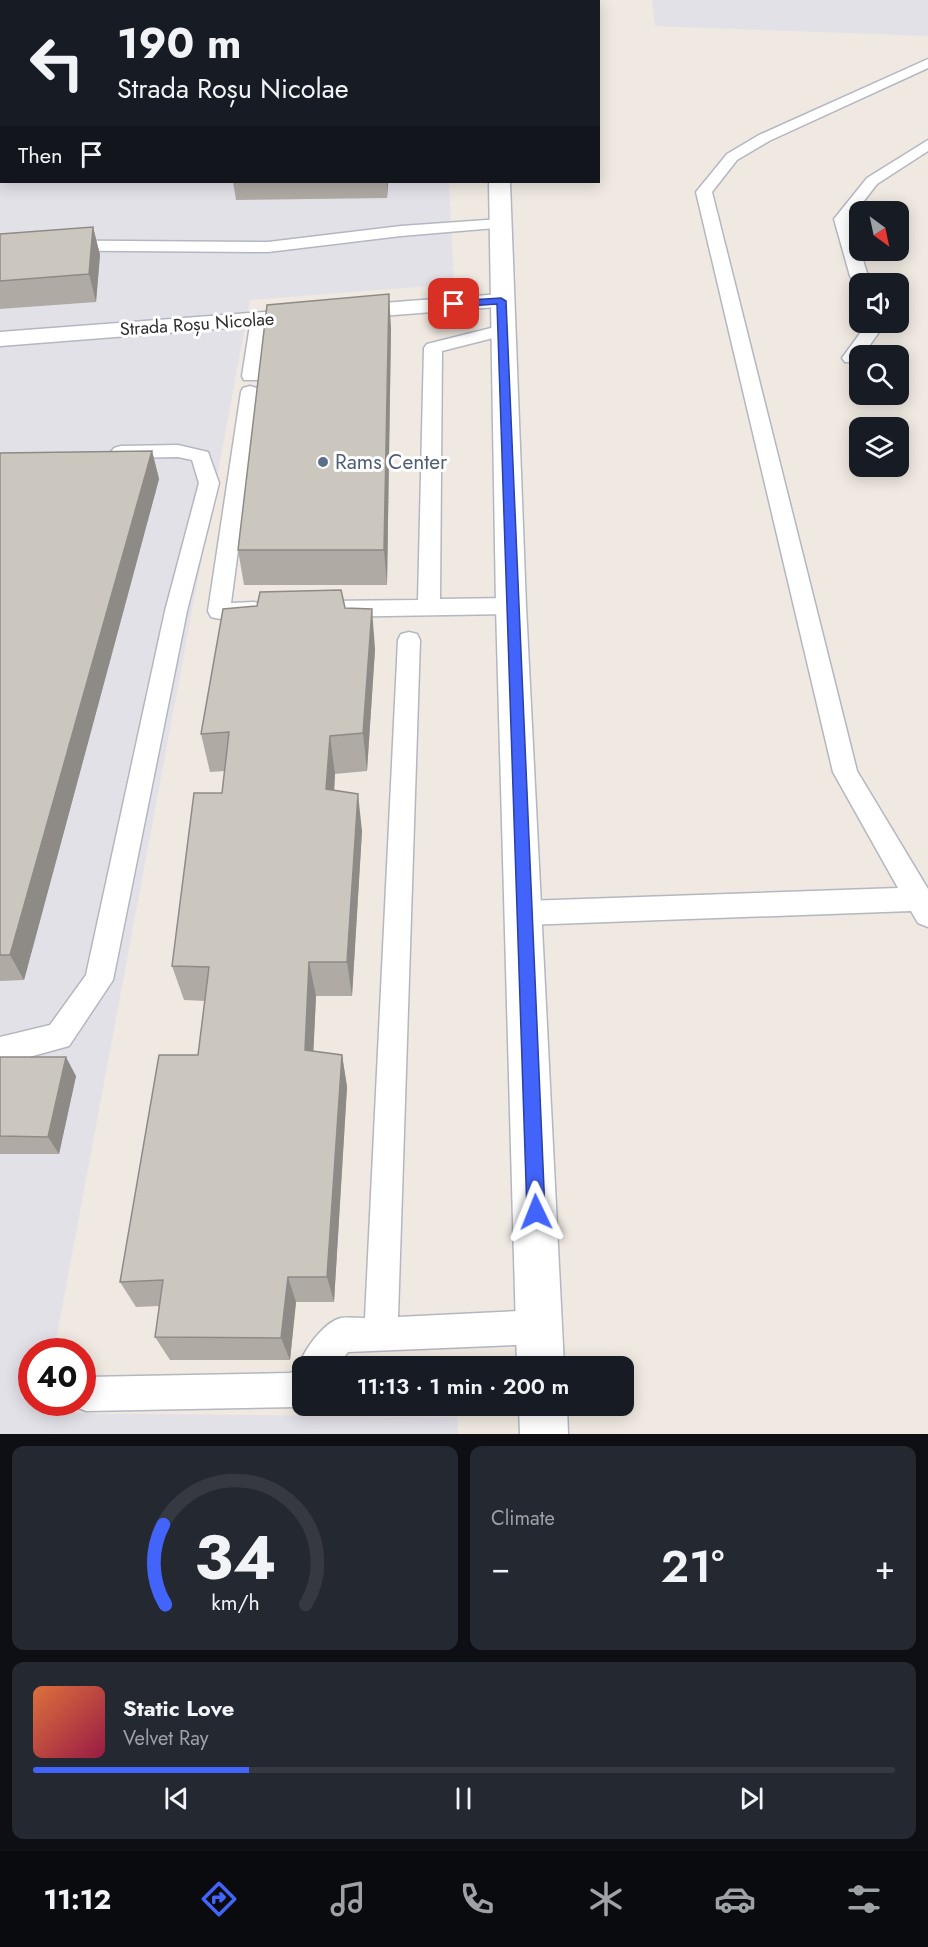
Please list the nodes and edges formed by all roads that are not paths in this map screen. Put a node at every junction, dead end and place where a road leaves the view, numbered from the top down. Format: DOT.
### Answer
graph roads {
  1 [pos="928,63"];
  2 [pos="928,144"];
  3 [pos="499,183"];
  4 [pos="501,224"];
  5 [pos="0,245"];
  6 [pos="858,273"];
  7 [pos="502,315"];
  8 [pos="260,319"];
  9 [pos="0,339"];
  10 [pos="95,452"];
  11 [pos="512,606"];
  12 [pos="429,607"];
  13 [pos="300,609"];
  14 [pos="277,610"];
  15 [pos="409,640"];
  16 [pos="925,905"];
  17 [pos="525,913"];
  18 [pos="0,1051"];
  19 [pos="540,1327"];
  20 [pos="381,1335"];
  21 [pos="324,1356"];
  22 [pos="541,1356"];
  23 [pos="292,1390"];
  24 [pos="96,1394"];
  25 [pos="543,1416"];
  26 [pos="544,1434"];
  1 -- 16 [label="lane"];
  2 -- 6 [label="lane"];
  3 -- 4 [label="street"];
  4 -- 5 [label="lane"];
  4 -- 7 [label="street"];
  7 -- 8 [label="street, Strada Roșu Nicolae"];
  7 -- 11 [label="street"];
  7 -- 12 [label="lane"];
  8 -- 9 [label="street, Strada Roșu Nicolae"];
  8 -- 14 [label="lane"];
  10 -- 18 [label="lane"];
  11 -- 12 [label="lane"];
  11 -- 17 [label="street"];
  12 -- 13 [label="lane"];
  15 -- 20 [label="lane"];
  16 -- 17 [label="lane"];
  17 -- 19 [label="street"];
  19 -- 20 [label="lane"];
  19 -- 22 [label="street"];
  20 -- 21 [label="lane"];
  23 -- 24 [label="lane"];
  25 -- 26 [label="street"];
}
